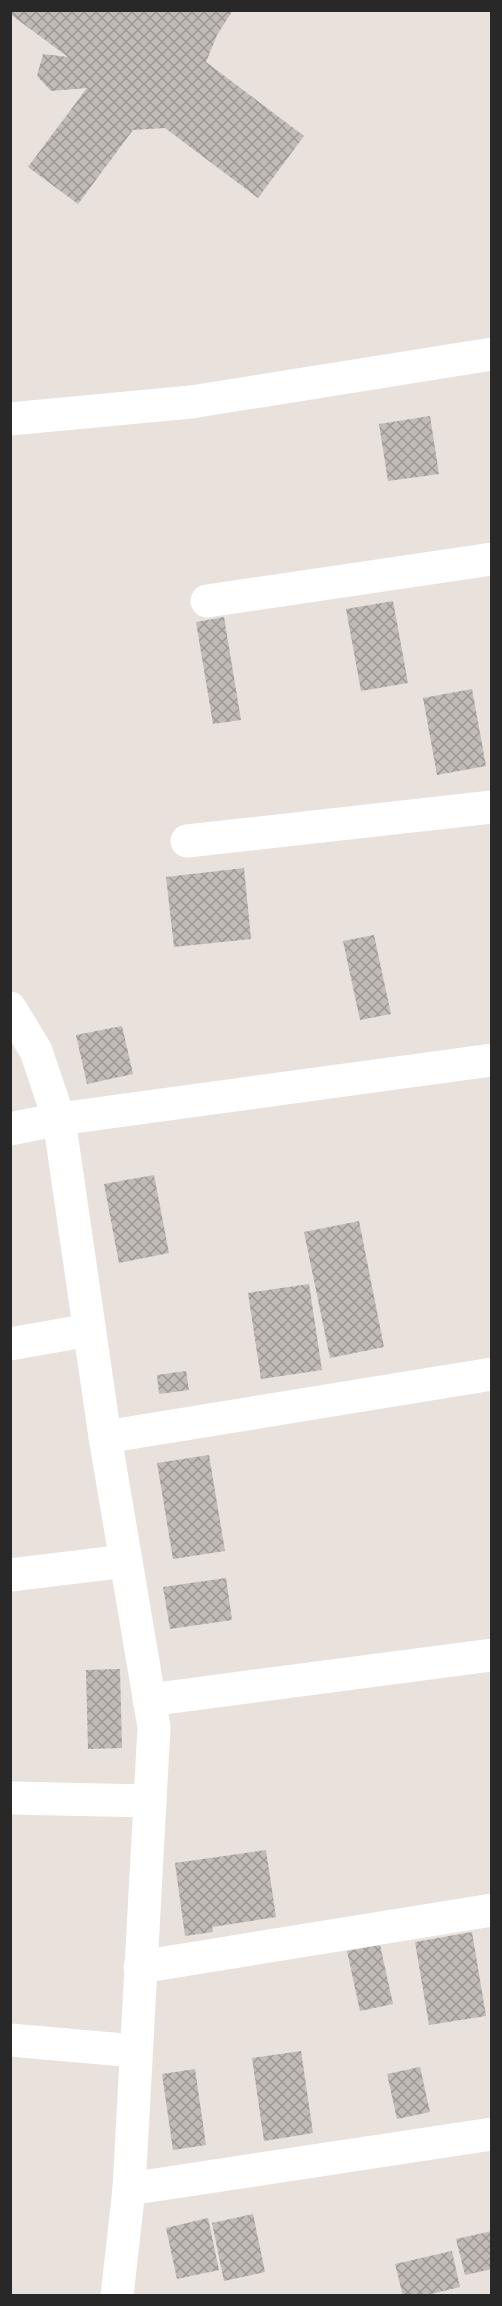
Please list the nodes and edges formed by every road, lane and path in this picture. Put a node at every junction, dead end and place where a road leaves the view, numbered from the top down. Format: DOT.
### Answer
graph roads {
  1 [pos="492,354"];
  2 [pos="10,419"];
  3 [pos="492,559"];
  4 [pos="207,602"];
  5 [pos="492,807"];
  6 [pos="187,841"];
  7 [pos="10,1008"];
  8 [pos="492,1060"];
  9 [pos="59,1119"];
  10 [pos="10,1129"];
  11 [pos="89,1330"];
  12 [pos="10,1344"];
  13 [pos="492,1374"];
  14 [pos="105,1437"];
  15 [pos="126,1561"];
  16 [pos="10,1575"];
  17 [pos="492,1655"];
  18 [pos="149,1700"];
  19 [pos="10,1798"];
  20 [pos="150,1801"];
  21 [pos="492,1910"];
  22 [pos="140,1967"];
  23 [pos="10,2040"];
  24 [pos="136,2051"];
  25 [pos="492,2134"];
  26 [pos="129,2189"];
  27 [pos="117,2295"];
  1 -- 2 [label="street"];
  3 -- 4 [label="street"];
  5 -- 6 [label="street"];
  7 -- 9 [label="street"];
  8 -- 9 [label="street"];
  9 -- 10 [label="street"];
  9 -- 11 [label="street"];
  11 -- 12 [label="street"];
  11 -- 14 [label="street"];
  13 -- 14 [label="street"];
  14 -- 15 [label="street"];
  15 -- 16 [label="street"];
  15 -- 18 [label="street"];
  17 -- 18 [label="street"];
  18 -- 20 [label="street"];
  19 -- 20 [label="street"];
  20 -- 22 [label="street"];
  21 -- 22 [label="street"];
  22 -- 24 [label="street"];
  23 -- 24 [label="street"];
  24 -- 26 [label="street"];
  25 -- 26 [label="street"];
  26 -- 27 [label="street"];
}
